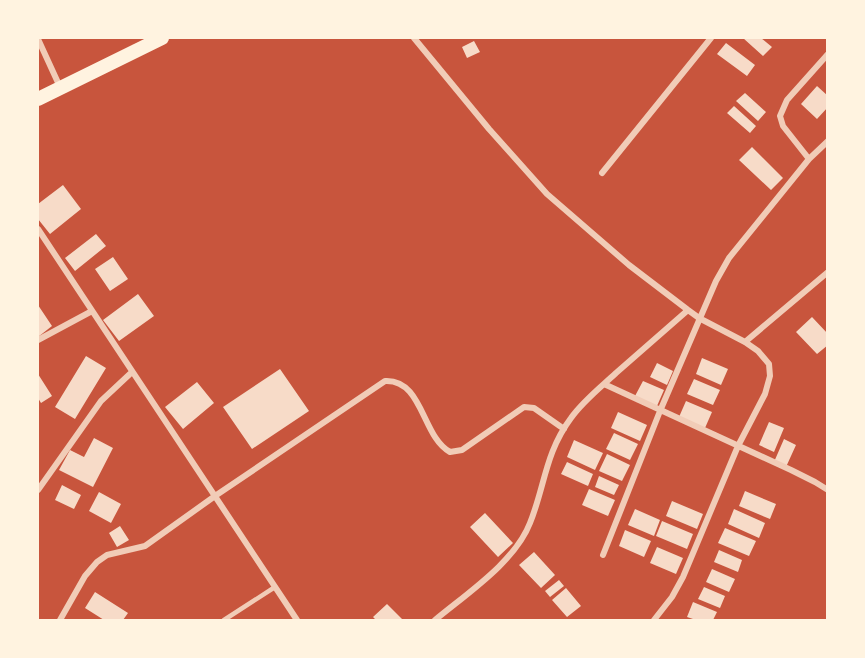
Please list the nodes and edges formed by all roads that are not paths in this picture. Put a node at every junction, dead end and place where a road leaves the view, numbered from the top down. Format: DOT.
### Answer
graph roads {
  1 [pos="162,38"];
  2 [pos="414,38"];
  3 [pos="711,38"];
  4 [pos="38,39"];
  5 [pos="828,54"];
  6 [pos="60,88"];
  7 [pos="38,99"];
  8 [pos="828,141"];
  9 [pos="809,159"];
  10 [pos="602,173"];
  11 [pos="38,229"];
  12 [pos="828,272"];
  13 [pos="688,310"];
  14 [pos="92,311"];
  15 [pos="699,318"];
  16 [pos="38,339"];
  17 [pos="745,342"];
  18 [pos="132,372"];
  19 [pos="604,384"];
  20 [pos="660,411"];
  21 [pos="564,429"];
  22 [pos="738,446"];
  23 [pos="38,490"];
  24 [pos="828,490"];
  25 [pos="215,496"];
  26 [pos="603,555"];
  27 [pos="275,587"];
  28 [pos="60,621"];
  29 [pos="224,621"];
  30 [pos="297,621"];
  31 [pos="435,621"];
  32 [pos="654,621"];
  1 -- 6 [label="main road"];
  2 -- 13 [label="street"];
  3 -- 10 [label="street"];
  4 -- 6 [label="street"];
  5 -- 9 [label="street"];
  6 -- 7 [label="main road"];
  8 -- 9 [label="street"];
  9 -- 15 [label="street"];
  11 -- 14 [label="street"];
  12 -- 17 [label="street"];
  13 -- 15 [label="street"];
  13 -- 19 [label="street"];
  14 -- 16 [label="street"];
  14 -- 18 [label="street"];
  15 -- 17 [label="street"];
  15 -- 20 [label="street"];
  17 -- 22 [label="street"];
  18 -- 23 [label="street"];
  18 -- 25 [label="street"];
  19 -- 20 [label="street"];
  19 -- 21 [label="street"];
  20 -- 22 [label="street"];
  20 -- 26 [label="street"];
  21 -- 25 [label="street"];
  21 -- 31 [label="street"];
  22 -- 24 [label="street"];
  22 -- 32 [label="street"];
  25 -- 27 [label="street"];
  25 -- 28 [label="street"];
  27 -- 29 [label="lane"];
  27 -- 30 [label="street"];
}
